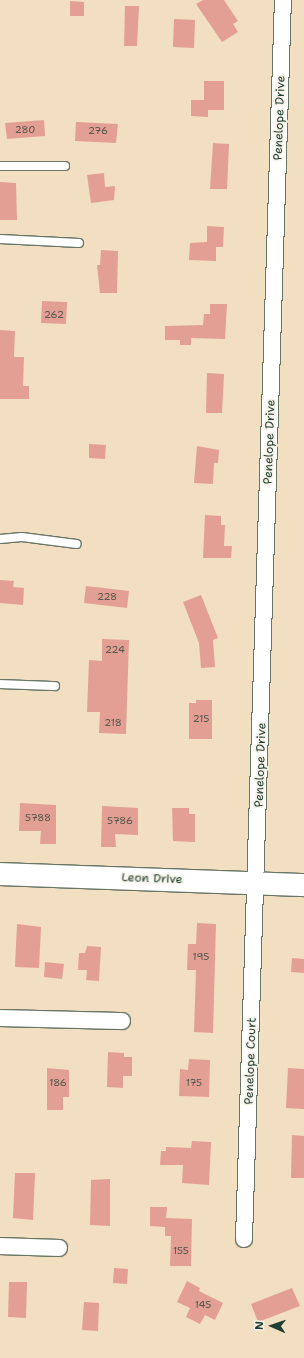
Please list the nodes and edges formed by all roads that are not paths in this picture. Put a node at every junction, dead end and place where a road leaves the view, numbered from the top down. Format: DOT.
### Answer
graph roads {
  1 [pos="283,0"];
  2 [pos="0,166"];
  3 [pos="65,166"];
  4 [pos="0,239"];
  5 [pos="79,243"];
  6 [pos="0,539"];
  7 [pos="77,544"];
  8 [pos="0,684"];
  9 [pos="55,686"];
  10 [pos="0,874"];
  11 [pos="257,883"];
  12 [pos="304,885"];
  13 [pos="0,1018"];
  14 [pos="122,1021"];
  15 [pos="244,1239"];
  16 [pos="0,1246"];
  17 [pos="59,1248"];
  1 -- 11 [label="street, Penelope Drive"];
  2 -- 3 [label="lane"];
  4 -- 5 [label="lane"];
  6 -- 7 [label="lane"];
  8 -- 9 [label="lane"];
  10 -- 11 [label="street, Leon Drive"];
  11 -- 12 [label="street, Leon Drive"];
  11 -- 15 [label="street, Penelope Court"];
  13 -- 14 [label="street"];
  16 -- 17 [label="street"];
}
